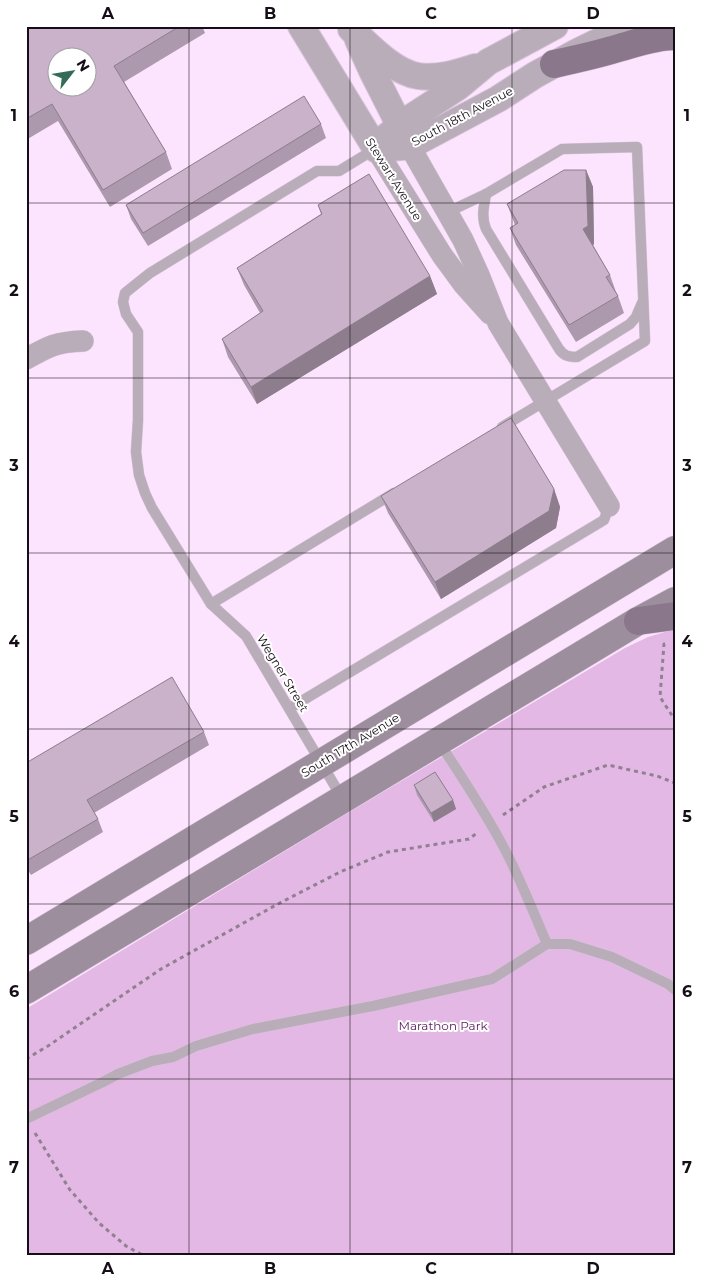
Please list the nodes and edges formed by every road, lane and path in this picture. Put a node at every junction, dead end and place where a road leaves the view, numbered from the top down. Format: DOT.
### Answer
graph roads {
  1 [pos="301,26"];
  2 [pos="555,26"];
  3 [pos="630,26"];
  4 [pos="351,28"];
  5 [pos="675,36"];
  6 [pos="488,62"];
  7 [pos="554,64"];
  8 [pos="404,135"];
  9 [pos="376,149"];
  10 [pos="486,194"];
  11 [pos="448,212"];
  12 [pos="643,300"];
  13 [pos="498,323"];
  14 [pos="83,341"];
  15 [pos="26,359"];
  16 [pos="545,400"];
  17 [pos="495,431"];
  18 [pos="403,487"];
  19 [pos="609,506"];
  20 [pos="672,551"];
  21 [pos="675,601"];
  22 [pos="211,604"];
  23 [pos="638,621"];
  24 [pos="672,629"];
  25 [pos="290,708"];
  26 [pos="675,720"];
  27 [pos="439,741"];
  28 [pos="322,762"];
  29 [pos="675,783"];
  30 [pos="343,799"];
  31 [pos="490,824"];
  32 [pos="26,941"];
  33 [pos="548,944"];
  34 [pos="26,990"];
  35 [pos="675,990"];
  36 [pos="26,1060"];
  37 [pos="29,1123"];
  38 [pos="144,1256"];
  1 -- 9 [label="street, Stewart Avenue"];
  2 -- 6 [label="street, South 18th Avenue"];
  3 -- 7 [label="street, South 18th Avenue"];
  4 -- 6 [label="street"];
  4 -- 8 [label="street, Stewart Avenue"];
  5 -- 7 [label="main road"];
  6 -- 8 [label="street, South 18th Avenue"];
  7 -- 8 [label="street, South 18th Avenue"];
  8 -- 9 [label="street, South 18th Avenue"];
  8 -- 11 [label="street, Stewart Avenue"];
  9 -- 13 [label="street, Stewart Avenue"];
  9 -- 22 [label="lane, Wegner Street"];
  10 -- 11 [label="lane"];
  10 -- 12 [label="lane"];
  10 -- 12 [label="lane"];
  11 -- 13 [label="street, Stewart Avenue"];
  12 -- 16 [label="lane"];
  13 -- 16 [label="street, Stewart Avenue"];
  14 -- 15 [label="street"];
  16 -- 17 [label="lane"];
  16 -- 19 [label="street, Stewart Avenue"];
  18 -- 22 [label="lane"];
  19 -- 25 [label="lane"];
  20 -- 28 [label="main road, South 17th Avenue"];
  21 -- 23 [label="main road"];
  22 -- 25 [label="lane, Wegner Street"];
  23 -- 24 [label="main road"];
  23 -- 27 [label="main road"];
  24 -- 26 [label="path"];
  25 -- 28 [label="lane, Wegner Street"];
  27 -- 30 [label="main road"];
  27 -- 31 [label="lane"];
  28 -- 30 [label="lane, Wegner Street"];
  28 -- 32 [label="main road, South 17th Avenue"];
  29 -- 31 [label="path"];
  30 -- 34 [label="main road"];
  31 -- 33 [label="lane"];
  31 -- 36 [label="path"];
  33 -- 35 [label="lane"];
  33 -- 37 [label="lane"];
  37 -- 38 [label="path"];
}
